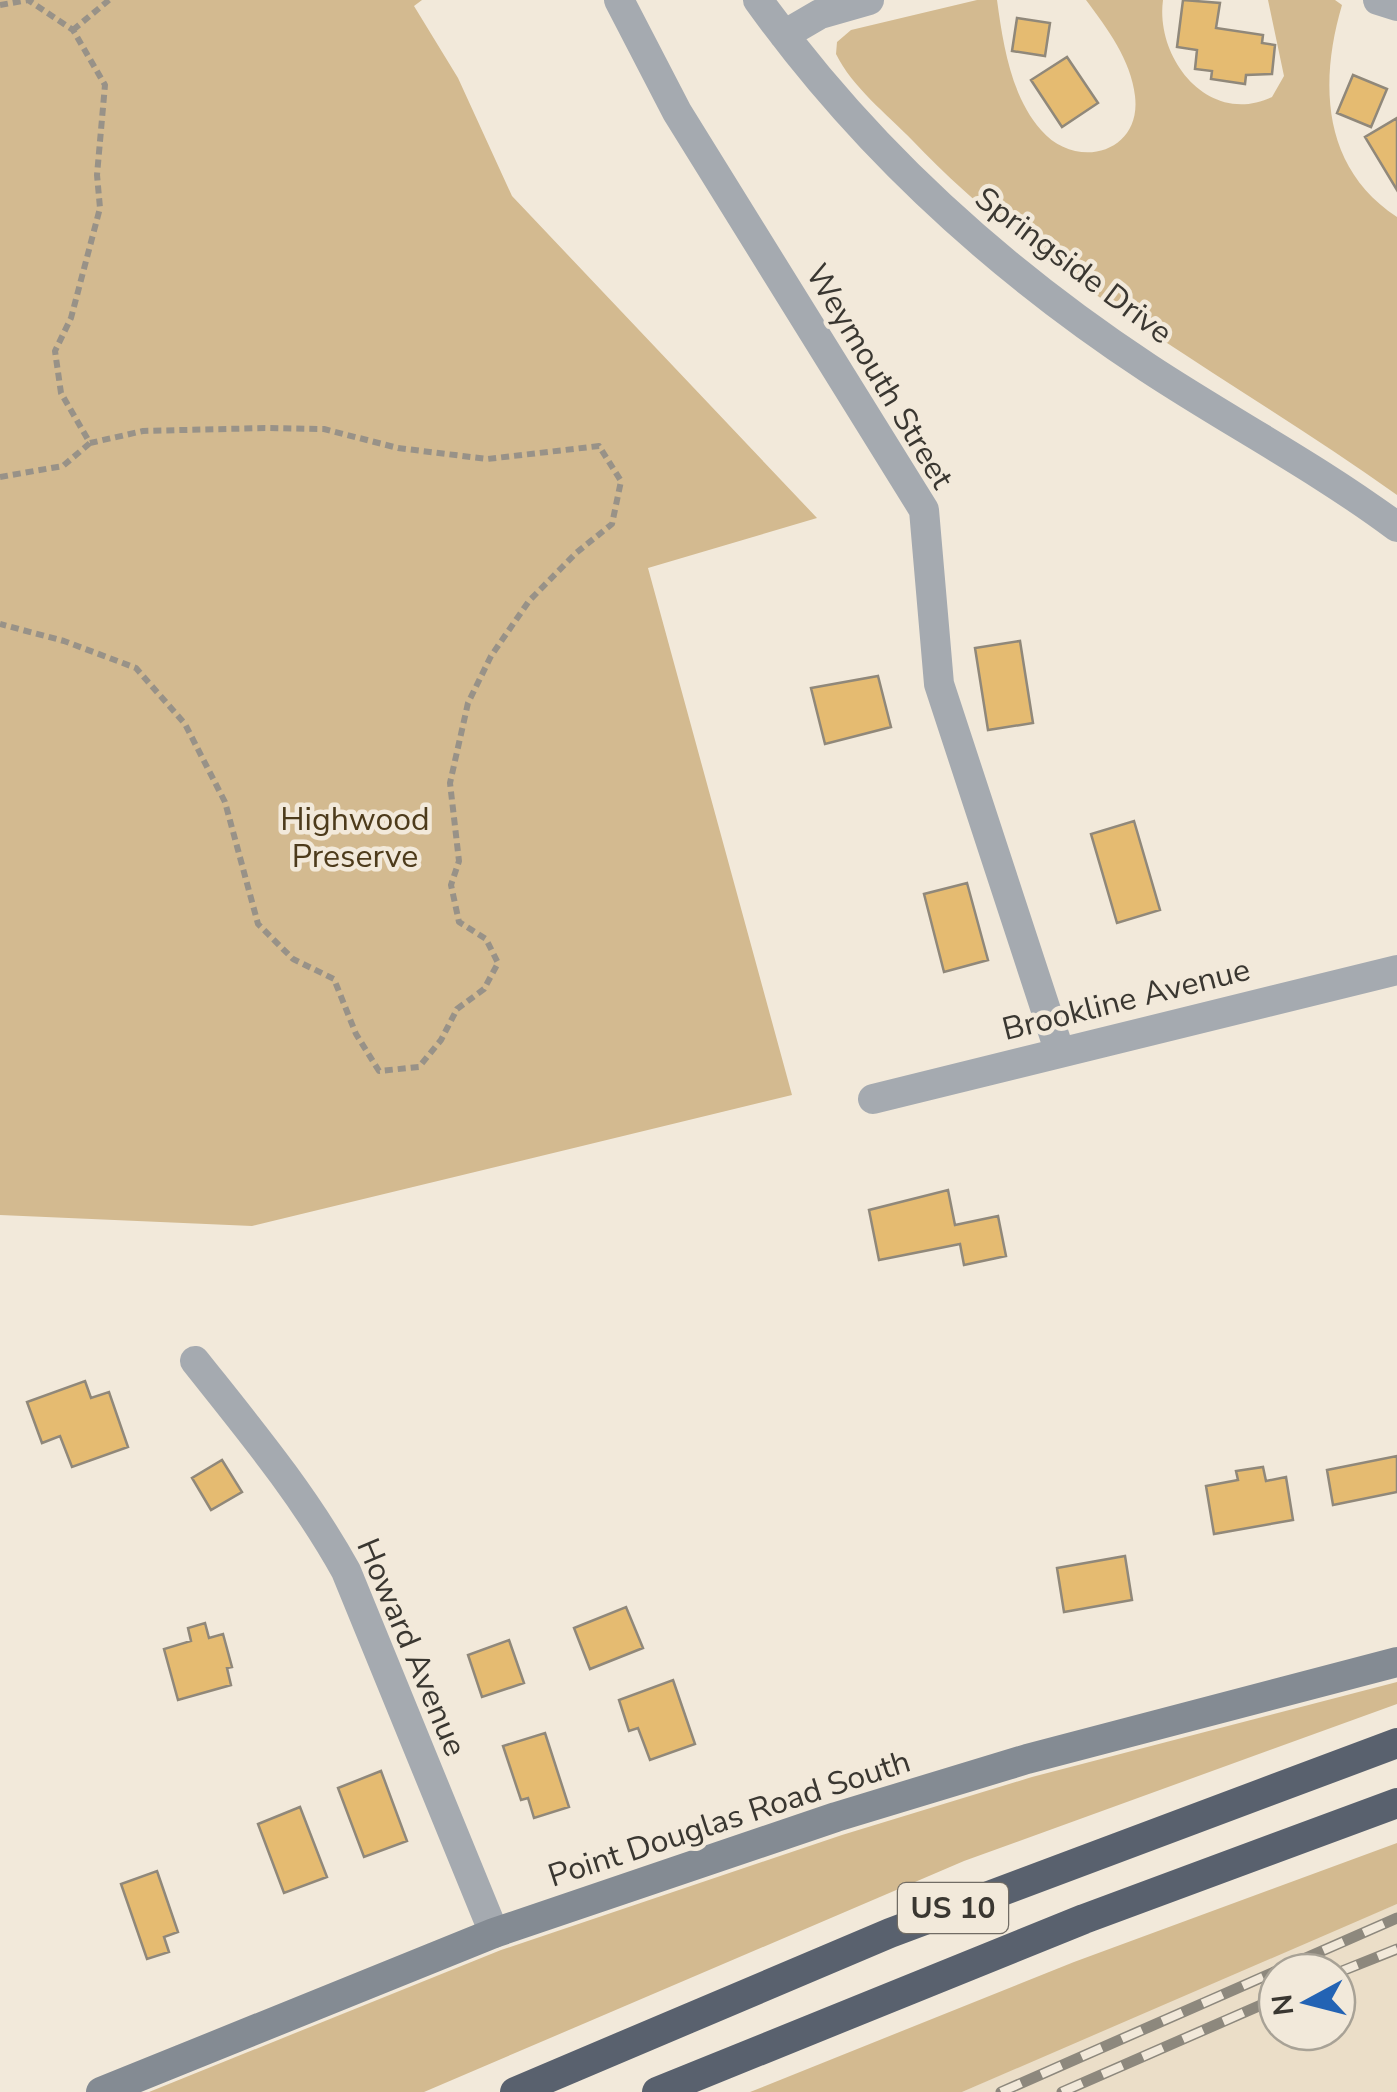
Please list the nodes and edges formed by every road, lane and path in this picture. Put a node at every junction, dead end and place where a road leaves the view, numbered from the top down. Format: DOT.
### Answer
graph roads {
  1 [pos="109,0"];
  2 [pos="619,0"];
  3 [pos="758,0"];
  4 [pos="869,0"];
  5 [pos="1378,0"];
  6 [pos="0,5"];
  7 [pos="1397,6"];
  8 [pos="73,30"];
  9 [pos="784,35"];
  10 [pos="90,442"];
  11 [pos="0,477"];
  12 [pos="1397,527"];
  13 [pos="0,624"];
  14 [pos="1397,970"];
  15 [pos="1059,1050"];
  16 [pos="872,1099"];
  17 [pos="195,1361"];
  18 [pos="1397,1662"];
  19 [pos="1397,1743"];
  20 [pos="1397,1803"];
  21 [pos="494,1932"];
  22 [pos="100,2092"];
  23 [pos="516,2092"];
  24 [pos="656,2092"];
  1 -- 8 [label="path"];
  2 -- 15 [label="street, Weymouth Street"];
  3 -- 9 [label="street, Springside Drive"];
  4 -- 9 [label="street"];
  5 -- 7 [label="street"];
  6 -- 8 [label="path"];
  8 -- 10 [label="path"];
  9 -- 12 [label="street, Springside Drive"];
  10 -- 11 [label="path"];
  10 -- 13 [label="path"];
  14 -- 15 [label="street, Brookline Avenue"];
  15 -- 16 [label="street, Brookline Avenue"];
  17 -- 21 [label="street, Howard Avenue"];
  18 -- 21 [label="street, Point Douglas Road South"];
  19 -- 23 [label="highway, US 10"];
  20 -- 24 [label="highway, US 10"];
  21 -- 22 [label="street, Point Douglas Road South"];
}
